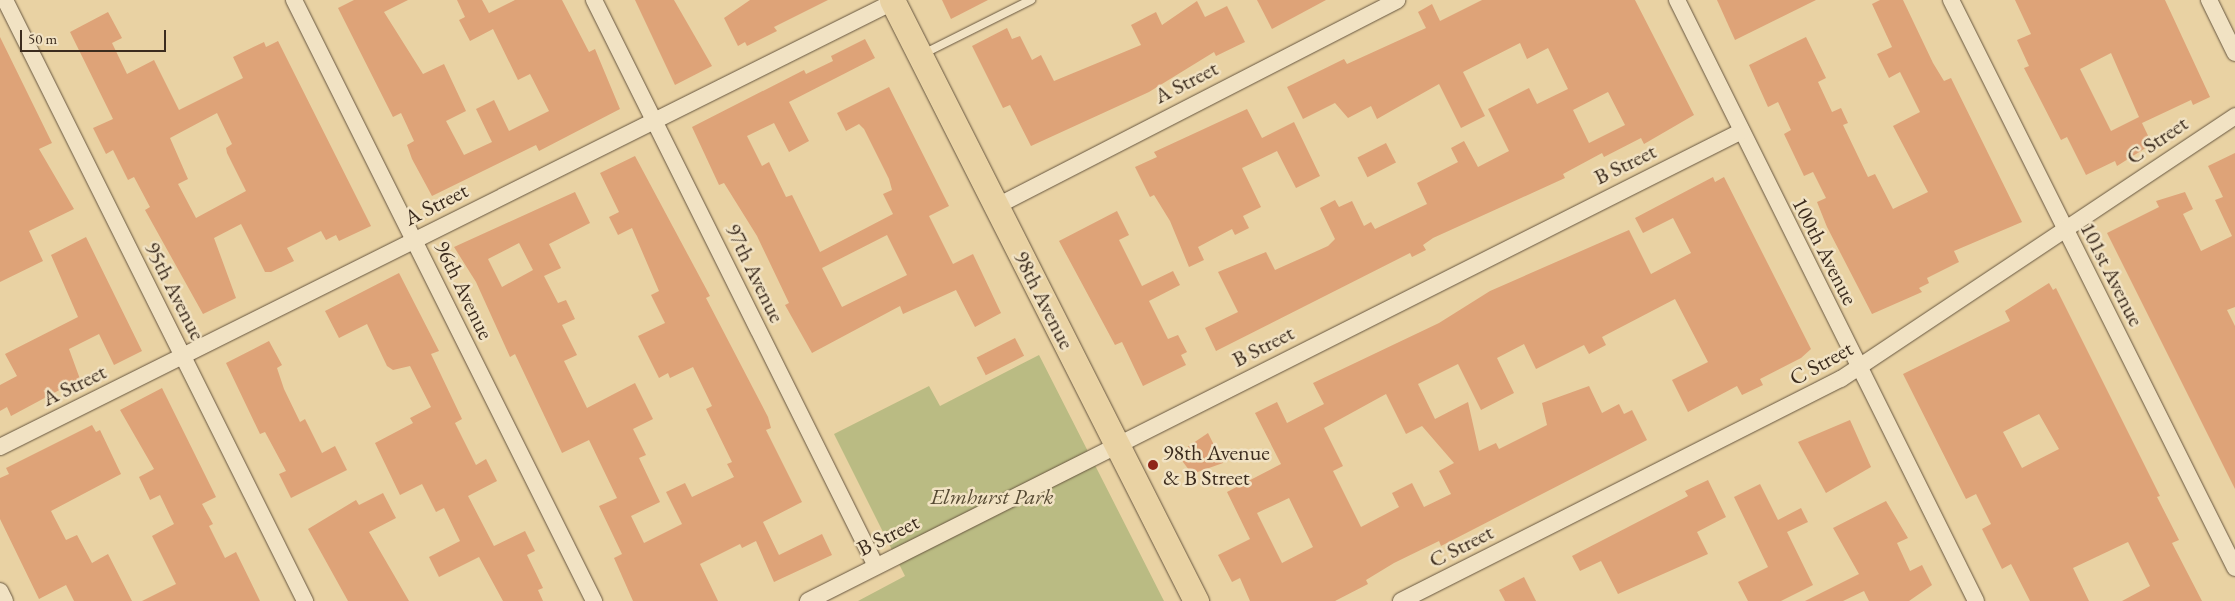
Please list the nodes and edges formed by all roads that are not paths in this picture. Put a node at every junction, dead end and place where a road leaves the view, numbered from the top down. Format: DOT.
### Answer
graph roads {
  1 [pos="5,0"];
  2 [pos="294,0"];
  3 [pos="594,0"];
  4 [pos="1031,0"];
  5 [pos="1397,0"];
  6 [pos="1676,0"];
  7 [pos="1951,0"];
  8 [pos="2209,0"];
  9 [pos="892,1"];
  10 [pos="2235,53"];
  11 [pos="920,55"];
  12 [pos="2235,116"];
  13 [pos="653,121"];
  14 [pos="1740,132"];
  15 [pos="997,206"];
  16 [pos="2064,229"];
  17 [pos="414,240"];
  18 [pos="182,357"];
  19 [pos="1859,368"];
  20 [pos="1118,445"];
  21 [pos="0,447"];
  22 [pos="876,566"];
  23 [pos="2235,568"];
  24 [pos="0,591"];
  25 [pos="5,601"];
  26 [pos="305,601"];
  27 [pos="594,601"];
  28 [pos="808,601"];
  29 [pos="1196,601"];
  30 [pos="1401,601"];
  31 [pos="1976,601"];
  1 -- 18 [label="street, 95th Avenue"];
  2 -- 17 [label="street, 96th Avenue"];
  3 -- 13 [label="street, 97th Avenue"];
  4 -- 11 [label="lane"];
  5 -- 15 [label="street, A Street"];
  6 -- 14 [label="street, 100th Avenue"];
  7 -- 16 [label="street, 101st Avenue"];
  8 -- 10 [label="street"];
  9 -- 11 [label="main road, 98th Avenue"];
  9 -- 13 [label="street, A Street"];
  11 -- 15 [label="main road, 98th Avenue"];
  12 -- 16 [label="street, C Street"];
  13 -- 17 [label="street, A Street"];
  13 -- 22 [label="street, 97th Avenue"];
  14 -- 19 [label="street, 100th Avenue"];
  14 -- 20 [label="street, B Street"];
  15 -- 20 [label="main road, 98th Avenue"];
  16 -- 19 [label="street, C Street"];
  16 -- 23 [label="street, 101st Avenue"];
  17 -- 18 [label="street, A Street"];
  17 -- 27 [label="street, 96th Avenue"];
  18 -- 21 [label="street, A Street"];
  18 -- 26 [label="street, 95th Avenue"];
  19 -- 30 [label="street, C Street"];
  19 -- 31 [label="street, 100th Avenue"];
  20 -- 22 [label="street, B Street"];
  20 -- 29 [label="main road, 98th Avenue"];
  22 -- 28 [label="street, B Street"];
  24 -- 25 [label="street"];
}
